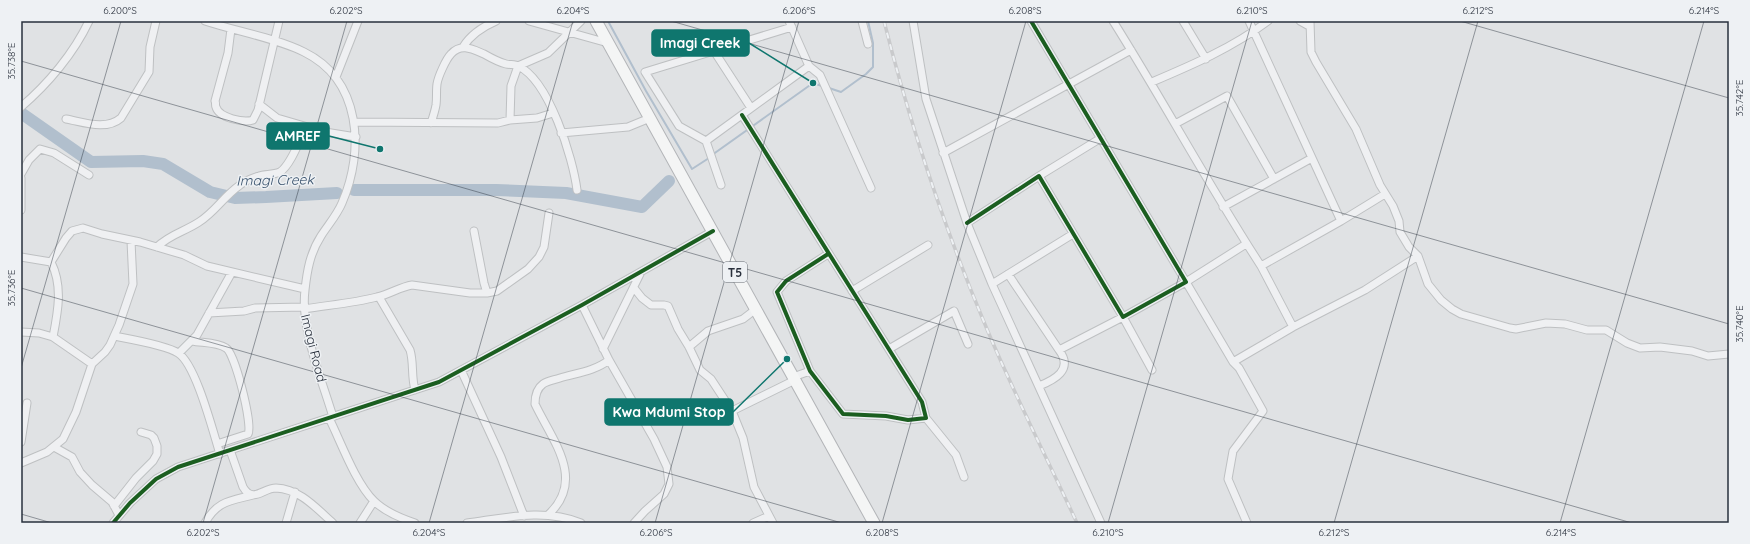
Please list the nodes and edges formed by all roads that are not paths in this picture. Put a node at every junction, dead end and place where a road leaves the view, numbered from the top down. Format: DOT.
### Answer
graph roads {
  1 [pos="89,21"];
  2 [pos="156,21"];
  3 [pos="205,21"];
  4 [pos="279,21"];
  5 [pos="358,21"];
  6 [pos="496,21"];
  7 [pos="528,21"];
  8 [pos="582,21"];
  9 [pos="596,21"];
  10 [pos="862,21"];
  11 [pos="913,21"];
  12 [pos="1031,21"];
  13 [pos="1113,21"];
  14 [pos="1183,21"];
  15 [pos="1249,21"];
  16 [pos="1268,21"];
  17 [pos="1300,21"];
  18 [pos="1309,23"];
  19 [pos="790,24"];
  20 [pos="232,29"];
  21 [pos="571,32"];
  22 [pos="1254,32"];
  23 [pos="274,42"];
  24 [pos="608,43"];
  25 [pos="868,44"];
  26 [pos="463,47"];
  27 [pos="1131,50"];
  28 [pos="714,51"];
  29 [pos="1206,59"];
  30 [pos="518,66"];
  31 [pos="809,66"];
  32 [pos="336,77"];
  33 [pos="1152,82"];
  34 [pos="1070,85"];
  35 [pos="259,104"];
  36 [pos="21,107"];
  37 [pos="751,108"];
  38 [pos="553,113"];
  39 [pos="742,115"];
  40 [pos="650,118"];
  41 [pos="66,119"];
  42 [pos="510,120"];
  43 [pos="354,122"];
  44 [pos="431,123"];
  45 [pos="1175,124"];
  46 [pos="306,127"];
  47 [pos="561,133"];
  48 [pos="356,137"];
  49 [pos="1101,138"];
  50 [pos="706,141"];
  51 [pos="944,153"];
  52 [pos="1312,158"];
  53 [pos="21,174"];
  54 [pos="89,175"];
  55 [pos="1039,176"];
  56 [pos="21,178"];
  57 [pos="1274,179"];
  58 [pos="721,185"];
  59 [pos="871,188"];
  60 [pos="577,190"];
  61 [pos="1385,194"];
  62 [pos="1223,207"];
  63 [pos="21,210"];
  64 [pos="549,213"];
  65 [pos="1341,220"];
  66 [pos="967,223"];
  67 [pos="474,231"];
  68 [pos="712,231"];
  69 [pos="1073,234"];
  70 [pos="131,241"];
  71 [pos="1246,244"];
  72 [pos="928,245"];
  73 [pos="157,247"];
  74 [pos="828,254"];
  75 [pos="1418,256"];
  76 [pos="21,257"];
  77 [pos="51,262"];
  78 [pos="1261,266"];
  79 [pos="232,272"];
  80 [pos="642,272"];
  81 [pos="1008,274"];
  82 [pos="1186,282"];
  83 [pos="992,284"];
  84 [pos="634,288"];
  85 [pos="305,289"];
  86 [pos="852,291"];
  87 [pos="487,292"];
  88 [pos="379,296"];
  89 [pos="582,305"];
  90 [pos="304,308"];
  91 [pos="756,309"];
  92 [pos="209,313"];
  93 [pos="1123,317"];
  94 [pos="1293,327"];
  95 [pos="21,332"];
  96 [pos="114,336"];
  97 [pos="53,337"];
  98 [pos="192,341"];
  99 [pos="968,344"];
  100 [pos="689,347"];
  101 [pos="604,348"];
  102 [pos="889,349"];
  103 [pos="1059,350"];
  104 [pos="179,354"];
  105 [pos="1729,354"];
  106 [pos="609,360"];
  107 [pos="1233,362"];
  108 [pos="92,364"];
  109 [pos="461,370"];
  110 [pos="1152,370"];
  111 [pos="810,371"];
  112 [pos="794,378"];
  113 [pos="1038,386"];
  114 [pos="415,390"];
  115 [pos="27,403"];
  116 [pos="732,411"];
  117 [pos="331,418"];
  118 [pos="926,418"];
  119 [pos="141,432"];
  120 [pos="21,442"];
  121 [pos="216,444"];
  122 [pos="54,447"];
  123 [pos="230,450"];
  124 [pos="220,454"];
  125 [pos="21,463"];
  126 [pos="964,477"];
  127 [pos="295,492"];
  128 [pos="253,495"];
  129 [pos="374,501"];
  130 [pos="114,506"];
  131 [pos="549,514"];
  132 [pos="119,515"];
  133 [pos="524,516"];
  134 [pos="771,520"];
  135 [pos="113,523"];
  136 [pos="205,523"];
  137 [pos="286,523"];
  138 [pos="333,523"];
  139 [pos="360,523"];
  140 [pos="415,523"];
  141 [pos="467,523"];
  142 [pos="581,523"];
  143 [pos="634,523"];
  144 [pos="753,523"];
  145 [pos="874,523"];
  146 [pos="1101,523"];
  147 [pos="1247,523"];
  1 -- 36 [label="street"];
  2 -- 41 [label="street"];
  3 -- 20 [label="street, Imagi Road"];
  4 -- 23 [label="street"];
  5 -- 32 [label="street"];
  6 -- 26 [label="street"];
  7 -- 21 [label="street"];
  8 -- 21 [label="street"];
  9 -- 24 [label="highway, T5"];
  10 -- 25 [label="street"];
  11 -- 51 [label="street"];
  12 -- 34 [label="street"];
  13 -- 27 [label="street"];
  14 -- 29 [label="street"];
  15 -- 22 [label="street"];
  16 -- 22 [label="street"];
  17 -- 18 [label="street"];
  18 -- 61 [label="street"];
  19 -- 28 [label="street"];
  19 -- 31 [label="street"];
  20 -- 23 [label="street, Imagi Road"];
  20 -- 35 [label="street"];
  21 -- 24 [label="street"];
  21 -- 30 [label="street"];
  22 -- 29 [label="street"];
  22 -- 52 [label="street"];
  23 -- 32 [label="street, Imagi Road"];
  23 -- 35 [label="street"];
  24 -- 40 [label="highway, T5"];
  26 -- 30 [label="street"];
  26 -- 44 [label="street"];
  27 -- 33 [label="street"];
  27 -- 34 [label="street"];
  28 -- 37 [label="street"];
  28 -- 50 [label="street"];
  29 -- 33 [label="street"];
  30 -- 38 [label="street"];
  30 -- 42 [label="street"];
  31 -- 37 [label="street"];
  31 -- 59 [label="street"];
  32 -- 43 [label="street, Imagi Road"];
  33 -- 45 [label="street"];
  34 -- 49 [label="street"];
  34 -- 51 [label="street"];
  35 -- 46 [label="street"];
  37 -- 39 [label="street"];
  38 -- 42 [label="street"];
  38 -- 47 [label="street"];
  39 -- 50 [label="street"];
  39 -- 74 [label="street"];
  40 -- 47 [label="street"];
  40 -- 68 [label="highway, T5"];
  42 -- 44 [label="street"];
  43 -- 44 [label="street"];
  43 -- 48 [label="street, Imagi Road"];
  45 -- 57 [label="street"];
  45 -- 62 [label="street"];
  46 -- 48 [label="street"];
  46 -- 73 [label="street"];
  47 -- 60 [label="street"];
  48 -- 85 [label="street, Imagi Road"];
  49 -- 55 [label="street"];
  49 -- 82 [label="street"];
  50 -- 58 [label="street"];
  51 -- 66 [label="street"];
  52 -- 57 [label="street"];
  52 -- 65 [label="street"];
  53 -- 54 [label="street"];
  55 -- 66 [label="street"];
  55 -- 69 [label="street"];
  56 -- 63 [label="street"];
  57 -- 62 [label="street"];
  61 -- 65 [label="street"];
  61 -- 75 [label="street"];
  62 -- 71 [label="street"];
  64 -- 87 [label="street"];
  65 -- 78 [label="street"];
  66 -- 83 [label="street"];
  67 -- 87 [label="street"];
  68 -- 80 [label="street"];
  68 -- 91 [label="highway, T5"];
  69 -- 81 [label="street"];
  69 -- 93 [label="street"];
  70 -- 73 [label="street"];
  70 -- 77 [label="street"];
  70 -- 96 [label="street"];
  71 -- 78 [label="street"];
  71 -- 82 [label="street"];
  72 -- 86 [label="street"];
  73 -- 79 [label="street"];
  74 -- 86 [label="street"];
  74 -- 111 [label="street"];
  75 -- 94 [label="street"];
  75 -- 105 [label="street"];
  76 -- 77 [label="street"];
  77 -- 97 [label="street"];
  78 -- 94 [label="street"];
  79 -- 85 [label="street"];
  79 -- 92 [label="street"];
  80 -- 84 [label="street"];
  80 -- 89 [label="street"];
  81 -- 83 [label="street"];
  81 -- 103 [label="street"];
  82 -- 93 [label="street"];
  82 -- 107 [label="street"];
  83 -- 113 [label="street"];
  84 -- 100 [label="street"];
  84 -- 101 [label="street"];
  85 -- 90 [label="street, Imagi Road"];
  86 -- 102 [label="street"];
  87 -- 88 [label="street"];
  88 -- 90 [label="street"];
  88 -- 114 [label="street"];
  89 -- 101 [label="street"];
  89 -- 109 [label="street"];
  90 -- 92 [label="street"];
  90 -- 117 [label="street, Imagi Road"];
  91 -- 100 [label="street"];
  91 -- 112 [label="highway, T5"];
  92 -- 98 [label="street"];
  93 -- 103 [label="street"];
  93 -- 110 [label="street"];
  94 -- 107 [label="street"];
  95 -- 97 [label="street"];
  96 -- 104 [label="street"];
  96 -- 108 [label="street"];
  97 -- 108 [label="street"];
  98 -- 104 [label="street"];
  98 -- 121 [label="street"];
  99 -- 102 [label="street"];
  100 -- 116 [label="street"];
  101 -- 106 [label="street"];
  102 -- 118 [label="street"];
  103 -- 113 [label="street"];
  104 -- 121 [label="street"];
  106 -- 131 [label="street"];
  106 -- 143 [label="street"];
  107 -- 147 [label="street"];
  108 -- 122 [label="street"];
  109 -- 114 [label="street"];
  109 -- 133 [label="street"];
  111 -- 112 [label="street"];
  111 -- 118 [label="street"];
  112 -- 116 [label="street"];
  112 -- 145 [label="highway, T5"];
  113 -- 146 [label="street"];
  114 -- 117 [label="street"];
  115 -- 120 [label="street"];
  116 -- 134 [label="street"];
  117 -- 123 [label="street"];
  117 -- 129 [label="street, Imagi Road"];
  118 -- 126 [label="street"];
  119 -- 130 [label="street"];
  121 -- 124 [label="street"];
  122 -- 125 [label="street"];
  122 -- 130 [label="street"];
  123 -- 124 [label="street"];
  123 -- 128 [label="street"];
  124 -- 132 [label="street"];
  127 -- 128 [label="street"];
  127 -- 137 [label="street"];
  127 -- 138 [label="street"];
  128 -- 136 [label="street"];
  129 -- 139 [label="street"];
  129 -- 140 [label="street"];
  130 -- 132 [label="street"];
  131 -- 133 [label="street"];
  131 -- 142 [label="street"];
  132 -- 135 [label="street"];
  133 -- 141 [label="street"];
  134 -- 144 [label="street"];
}
